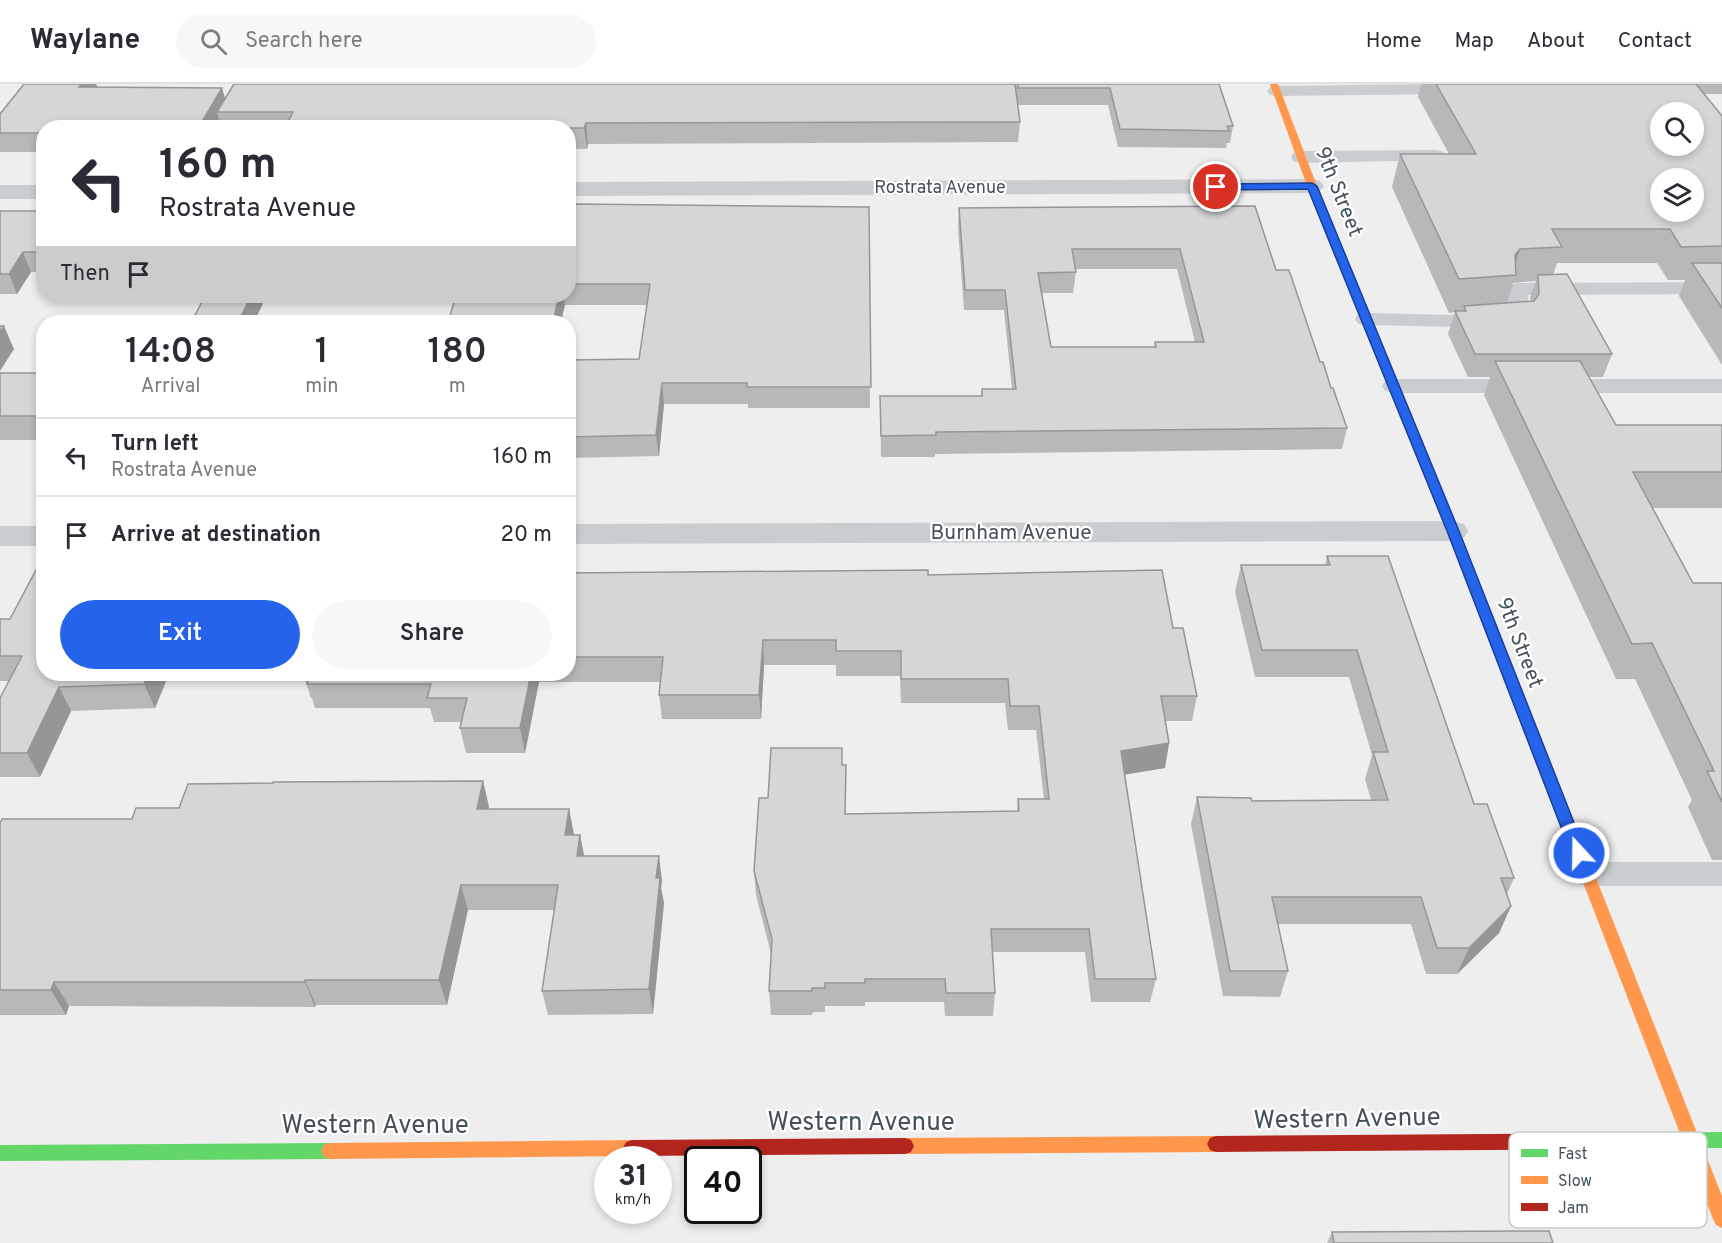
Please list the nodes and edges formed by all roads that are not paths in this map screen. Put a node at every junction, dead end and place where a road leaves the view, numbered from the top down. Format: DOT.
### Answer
graph roads {
  1 [pos="1275,87"];
  2 [pos="1469,89"];
  3 [pos="1440,156"];
  4 [pos="1300,157"];
  5 [pos="1312,186"];
  6 [pos="576,189"];
  7 [pos="0,192"];
  8 [pos="36,192"];
  9 [pos="1722,288"];
  10 [pos="1366,319"];
  11 [pos="1394,386"];
  12 [pos="1722,386"];
  13 [pos="1453,531"];
  14 [pos="576,534"];
  15 [pos="0,536"];
  16 [pos="36,536"];
  17 [pos="1587,874"];
  18 [pos="1722,874"];
  19 [pos="1688,1132"];
  20 [pos="1509,1141"];
  21 [pos="0,1153"];
  22 [pos="1707,1181"];
  23 [pos="1722,1219"];
  1 -- 2 [label="lane"];
  1 -- 4 [label="street, 9th Street"];
  3 -- 4 [label="lane"];
  4 -- 5 [label="street, 9th Street"];
  5 -- 6 [label="street, Rostrata Avenue"];
  5 -- 10 [label="street, 9th Street"];
  7 -- 8 [label="street"];
  9 -- 10 [label="lane"];
  10 -- 11 [label="street, 9th Street"];
  11 -- 12 [label="lane"];
  11 -- 13 [label="street, 9th Street"];
  13 -- 14 [label="street, Burnham Avenue"];
  13 -- 17 [label="street, 9th Street"];
  15 -- 16 [label="street"];
  17 -- 18 [label="lane"];
  17 -- 19 [label="street, 9th Street"];
  20 -- 21 [label="street, Western Avenue"];
  22 -- 23 [label="street, 9th Street"];
}
